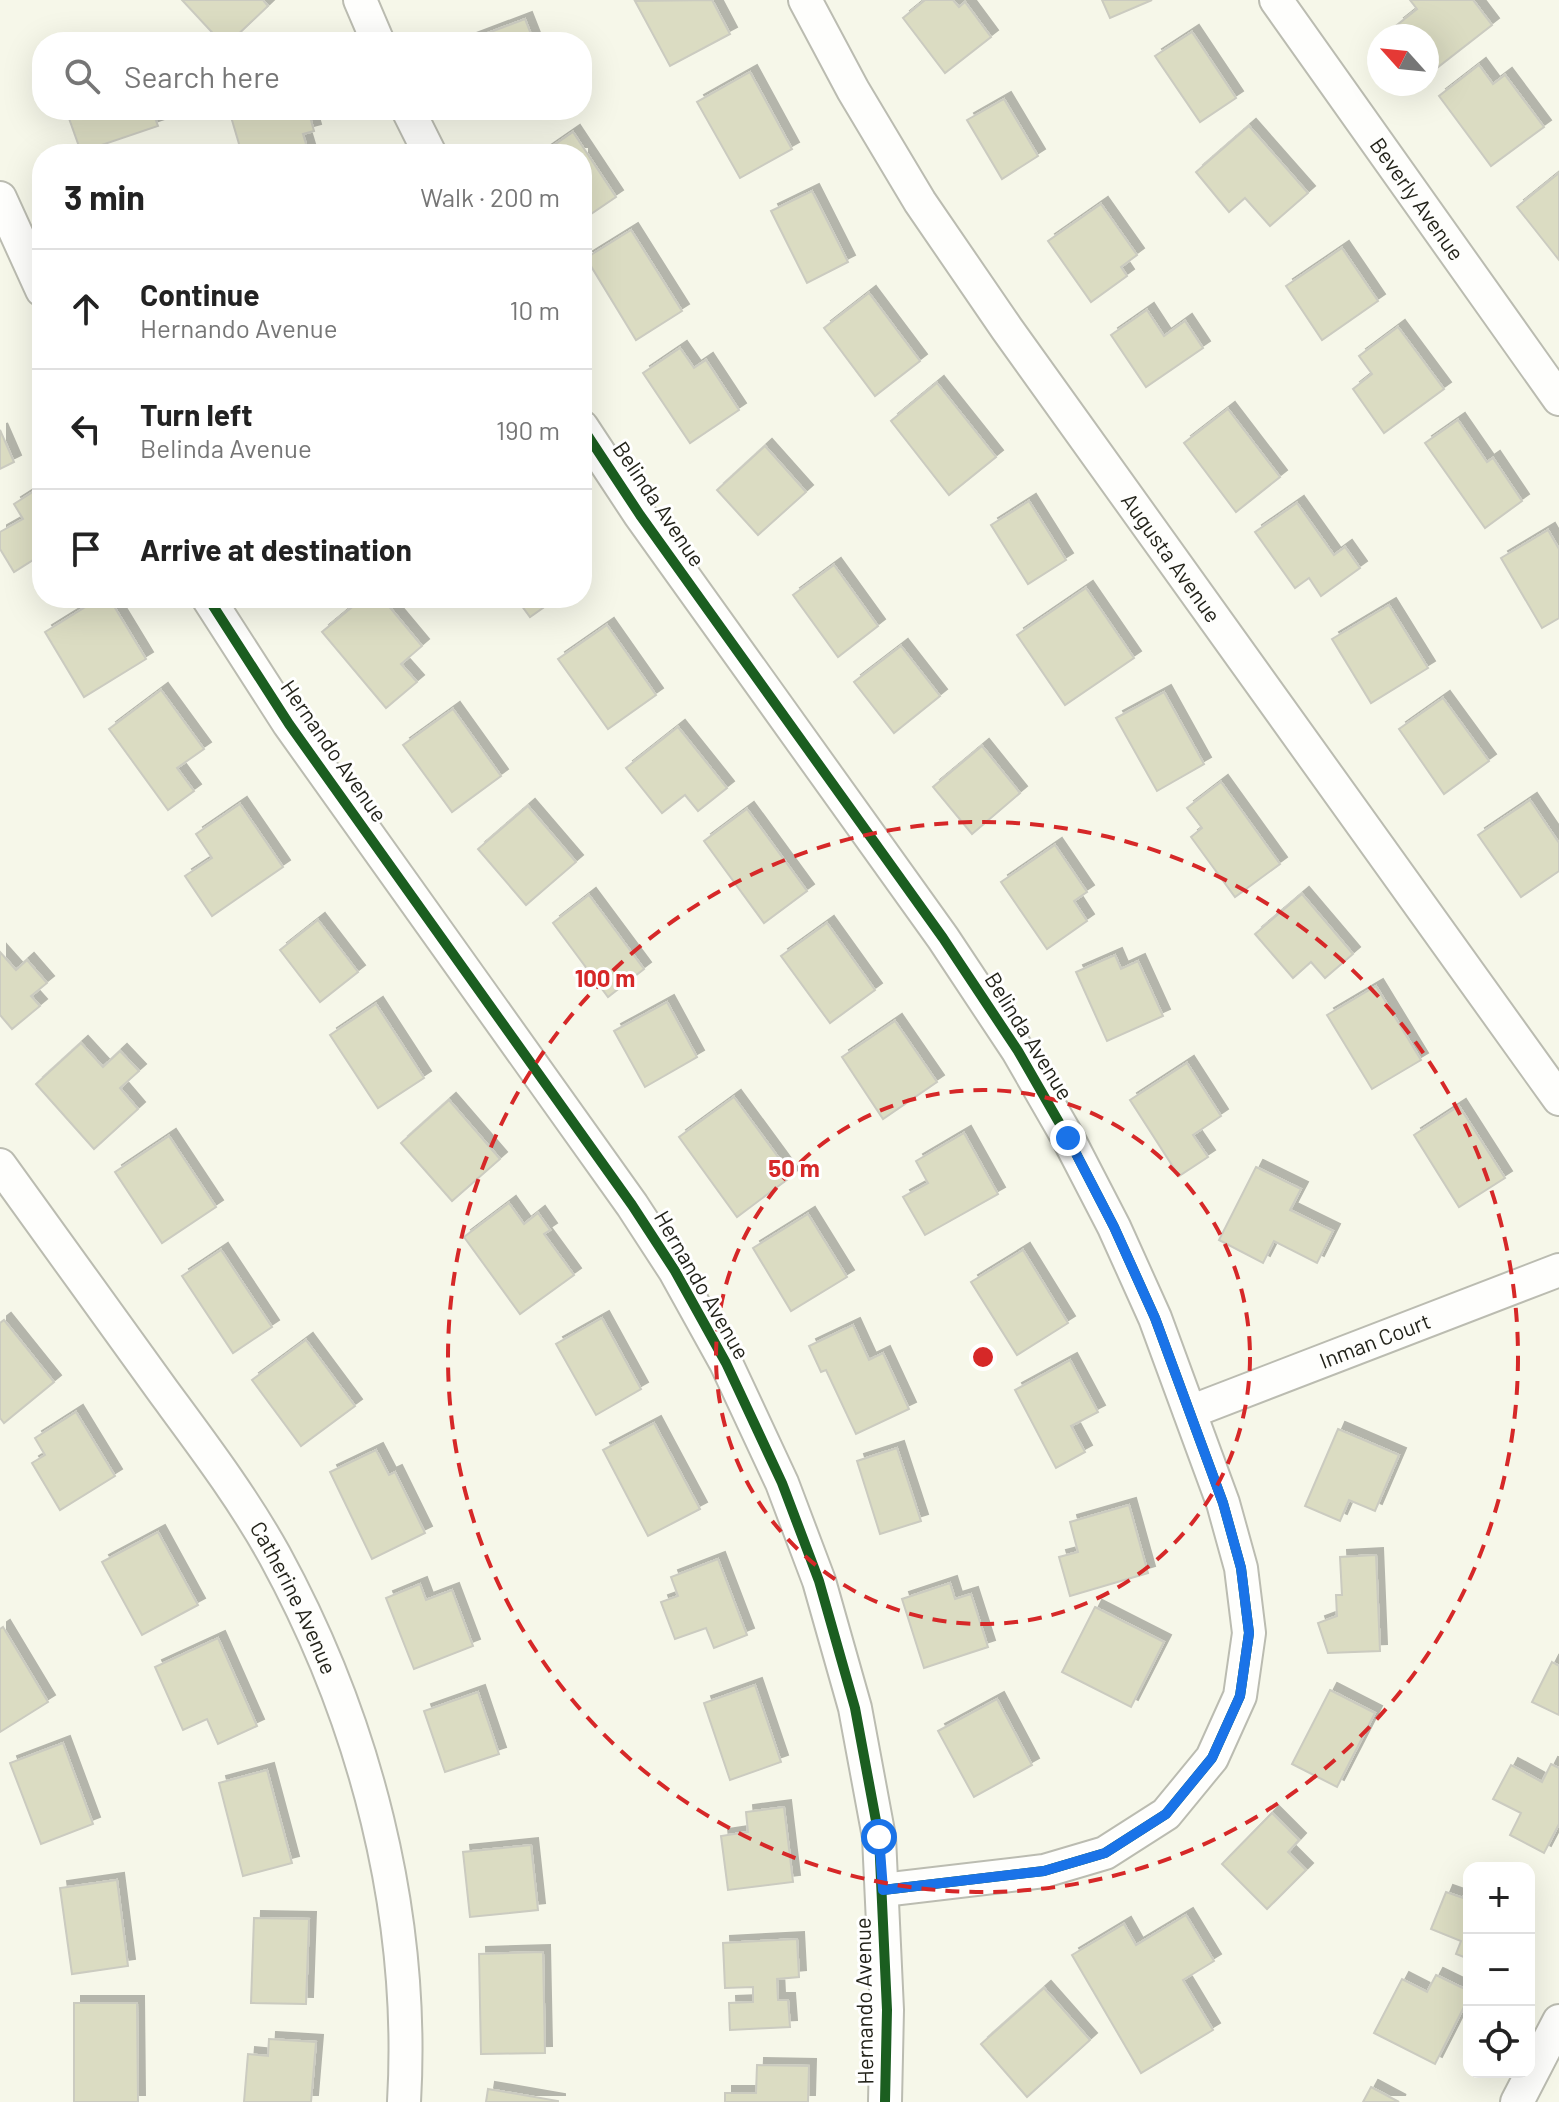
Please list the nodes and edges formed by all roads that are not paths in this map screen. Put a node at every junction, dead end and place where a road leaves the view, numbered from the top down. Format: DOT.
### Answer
graph roads {
  1 [pos="360,0"];
  2 [pos="805,0"];
  3 [pos="1276,0"];
  4 [pos="374,32"];
  5 [pos="413,120"];
  6 [pos="425,144"];
  7 [pos="0,198"];
  8 [pos="32,268"];
  9 [pos="1559,399"];
  10 [pos="592,442"];
  11 [pos="214,608"];
  12 [pos="1559,1099"];
  13 [pos="0,1165"];
  14 [pos="1559,1270"];
  15 [pos="1190,1412"];
  16 [pos="883,1890"];
  17 [pos="1559,2021"];
  18 [pos="404,2102"];
  19 [pos="885,2102"];
  20 [pos="1517,2102"];
  1 -- 4 [label="street"];
  2 -- 12 [label="street, Augusta Avenue"];
  3 -- 9 [label="street, Beverly Avenue"];
  5 -- 6 [label="street"];
  7 -- 8 [label="street"];
  10 -- 15 [label="street, Belinda Avenue"];
  11 -- 16 [label="street, Hernando Avenue"];
  13 -- 18 [label="street, Catherine Avenue"];
  14 -- 15 [label="street, Inman Court"];
  15 -- 16 [label="street, Belinda Avenue"];
  16 -- 19 [label="street, Hernando Avenue"];
  17 -- 20 [label="street"];
}
